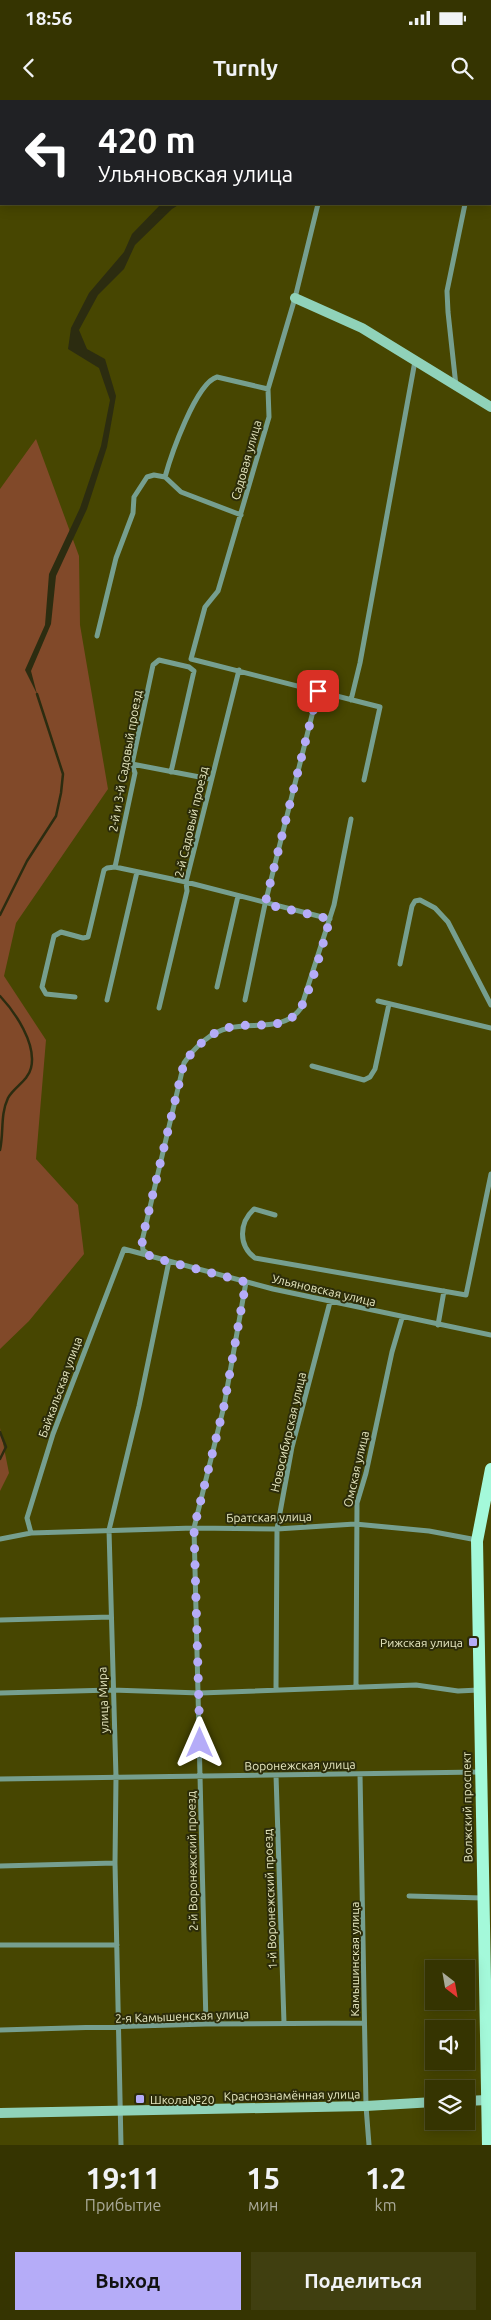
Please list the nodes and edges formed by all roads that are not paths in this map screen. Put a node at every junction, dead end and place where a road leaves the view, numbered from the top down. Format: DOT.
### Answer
graph roads {
  1 [pos="318,205"];
  2 [pos="465,205"];
  3 [pos="295,298"];
  4 [pos="415,361"];
  5 [pos="456,386"];
  6 [pos="268,389"];
  7 [pos="491,407"];
  8 [pos="165,477"];
  9 [pos="241,515"];
  10 [pos="97,636"];
  11 [pos="239,670"];
  12 [pos="318,691"];
  13 [pos="351,700"];
  14 [pos="132,764"];
  15 [pos="171,772"];
  16 [pos="210,779"];
  17 [pos="364,780"];
  18 [pos="352,818"];
  19 [pos="115,867"];
  20 [pos="137,872"];
  21 [pos="186,882"];
  22 [pos="238,896"];
  23 [pos="265,904"];
  24 [pos="330,919"];
  25 [pos="400,964"];
  26 [pos="217,986"];
  27 [pos="75,998"];
  28 [pos="107,1000"];
  29 [pos="245,1000"];
  30 [pos="378,1001"];
  31 [pos="389,1004"];
  32 [pos="491,1005"];
  33 [pos="158,1008"];
  34 [pos="491,1028"];
  35 [pos="312,1066"];
  36 [pos="491,1174"];
  37 [pos="275,1214"];
  38 [pos="124,1250"];
  39 [pos="151,1257"];
  40 [pos="169,1262"];
  41 [pos="246,1282"];
  42 [pos="444,1291"];
  43 [pos="330,1302"];
  44 [pos="402,1318"];
  45 [pos="438,1325"];
  46 [pos="491,1335"];
  47 [pos="491,1469"];
  48 [pos="356,1524"];
  49 [pos="194,1528"];
  50 [pos="277,1529"];
  51 [pos="108,1530"];
  52 [pos="31,1533"];
  53 [pos="0,1540"];
  54 [pos="477,1540"];
  55 [pos="111,1617"];
  56 [pos="0,1620"];
  57 [pos="356,1688"];
  58 [pos="276,1689"];
  59 [pos="112,1690"];
  60 [pos="479,1690"];
  61 [pos="0,1693"];
  62 [pos="200,1693"];
  63 [pos="480,1772"];
  64 [pos="360,1774"];
  65 [pos="276,1775"];
  66 [pos="200,1776"];
  67 [pos="116,1777"];
  68 [pos="0,1778"];
  69 [pos="114,1863"];
  70 [pos="0,1866"];
  71 [pos="409,1896"];
  72 [pos="483,1898"];
  73 [pos="117,1944"];
  74 [pos="0,1945"];
  75 [pos="284,2023"];
  76 [pos="364,2023"];
  77 [pos="206,2024"];
  78 [pos="117,2028"];
  79 [pos="0,2030"];
  80 [pos="486,2100"];
  81 [pos="475,2101"];
  82 [pos="425,2103"];
  83 [pos="366,2106"];
  84 [pos="120,2110"];
  85 [pos="0,2113"];
  86 [pos="121,2145"];
  87 [pos="369,2145"];
  88 [pos="488,2145"];
  1 -- 3 [label="street, Садовая улица"];
  2 -- 5 [label="street"];
  3 -- 4 [label="street"];
  3 -- 6 [label="street, Садовая улица"];
  4 -- 5 [label="street"];
  4 -- 13 [label="street"];
  5 -- 7 [label="street"];
  6 -- 8 [label="street"];
  6 -- 9 [label="street, Садовая улица"];
  8 -- 9 [label="street"];
  8 -- 10 [label="street"];
  9 -- 11 [label="street, Садовая улица"];
  11 -- 12 [label="street"];
  11 -- 16 [label="street, 2-й Садовый проезд"];
  12 -- 13 [label="street"];
  12 -- 23 [label="street"];
  13 -- 17 [label="street"];
  14 -- 15 [label="street"];
  14 -- 15 [label="street, 2-й и 3-й Садовый проезд"];
  14 -- 19 [label="street, 2-й и 3-й Садовый проезд"];
  15 -- 16 [label="street"];
  16 -- 21 [label="street, 2-й Садовый проезд"];
  18 -- 24 [label="street"];
  19 -- 20 [label="street"];
  19 -- 27 [label="street"];
  20 -- 21 [label="street"];
  20 -- 28 [label="street"];
  21 -- 22 [label="street"];
  21 -- 33 [label="street, 2-й Садовый проезд"];
  22 -- 23 [label="street"];
  22 -- 26 [label="street"];
  23 -- 24 [label="street"];
  23 -- 29 [label="street"];
  24 -- 39 [label="street"];
  25 -- 32 [label="street"];
  30 -- 31 [label="street"];
  31 -- 34 [label="street"];
  31 -- 35 [label="street"];
  36 -- 42 [label="street"];
  37 -- 42 [label="street"];
  38 -- 39 [label="street, Ульяновская улица"];
  38 -- 52 [label="street, Байкальская улица"];
  39 -- 40 [label="street, Ульяновская улица"];
  40 -- 41 [label="street, Ульяновская улица"];
  40 -- 51 [label="street, улица Мира"];
  41 -- 43 [label="street, Ульяновская улица"];
  41 -- 49 [label="street, 2-й Воронежский проезд"];
  42 -- 45 [label="street"];
  43 -- 44 [label="street, Ульяновская улица"];
  43 -- 50 [label="street, Новосибирская улица"];
  44 -- 45 [label="street, Ульяновская улица"];
  44 -- 48 [label="street, Омская улица"];
  45 -- 46 [label="street, Ульяновская улица"];
  47 -- 54 [label="main road, Волжский проспект"];
  48 -- 50 [label="street, Братская улица"];
  48 -- 54 [label="street, Братская улица"];
  48 -- 57 [label="street, Омская улица"];
  49 -- 50 [label="street, Братская улица"];
  49 -- 51 [label="street, Братская улица"];
  49 -- 62 [label="street, 2-й Воронежский проезд"];
  50 -- 58 [label="street, Новосибирская улица"];
  51 -- 52 [label="street, Братская улица"];
  51 -- 55 [label="street, улица Мира"];
  52 -- 53 [label="street, Братская улица"];
  54 -- 60 [label="main road, Волжский проспект"];
  55 -- 56 [label="street"];
  55 -- 59 [label="street, улица Мира"];
  57 -- 58 [label="street"];
  57 -- 60 [label="street"];
  58 -- 62 [label="street"];
  59 -- 61 [label="street"];
  59 -- 62 [label="street"];
  59 -- 67 [label="street, улица Мира"];
  60 -- 63 [label="main road, Волжский проспект"];
  62 -- 66 [label="street, 2-й Воронежский проезд"];
  63 -- 64 [label="street, Воронежская улица"];
  63 -- 72 [label="main road, Волжский проспект"];
  64 -- 65 [label="street, Воронежская улица"];
  64 -- 76 [label="street, Камышинская улица"];
  65 -- 66 [label="street, Воронежская улица"];
  65 -- 75 [label="street, 1-й Воронежский проезд"];
  66 -- 67 [label="street, Воронежская улица"];
  66 -- 77 [label="street, 2-й Воронежский проезд"];
  67 -- 68 [label="street, Воронежская улица"];
  67 -- 69 [label="street, улица Мира"];
  69 -- 70 [label="street"];
  69 -- 73 [label="street, улица Мира"];
  71 -- 72 [label="street"];
  72 -- 80 [label="main road, Волжский проспект"];
  73 -- 74 [label="street"];
  73 -- 78 [label="street, улица Мира"];
  75 -- 76 [label="street, 2-я Камышенская улица"];
  75 -- 77 [label="street, 2-я Камышенская улица"];
  76 -- 83 [label="street, Камышинская улица"];
  77 -- 78 [label="street, 2-я Камышенская улица"];
  78 -- 79 [label="street, 2-я Камышенская улица"];
  78 -- 84 [label="street, улица Мира"];
  80 -- 81 [label="street"];
  80 -- 88 [label="main road, Волжский проспект"];
  82 -- 83 [label="street, Краснознамённая улица"];
  83 -- 84 [label="street, Краснознамённая улица"];
  83 -- 87 [label="street, Камышинская улица"];
  84 -- 85 [label="street, Краснознамённая улица"];
  84 -- 86 [label="street, улица Мира"];
}
